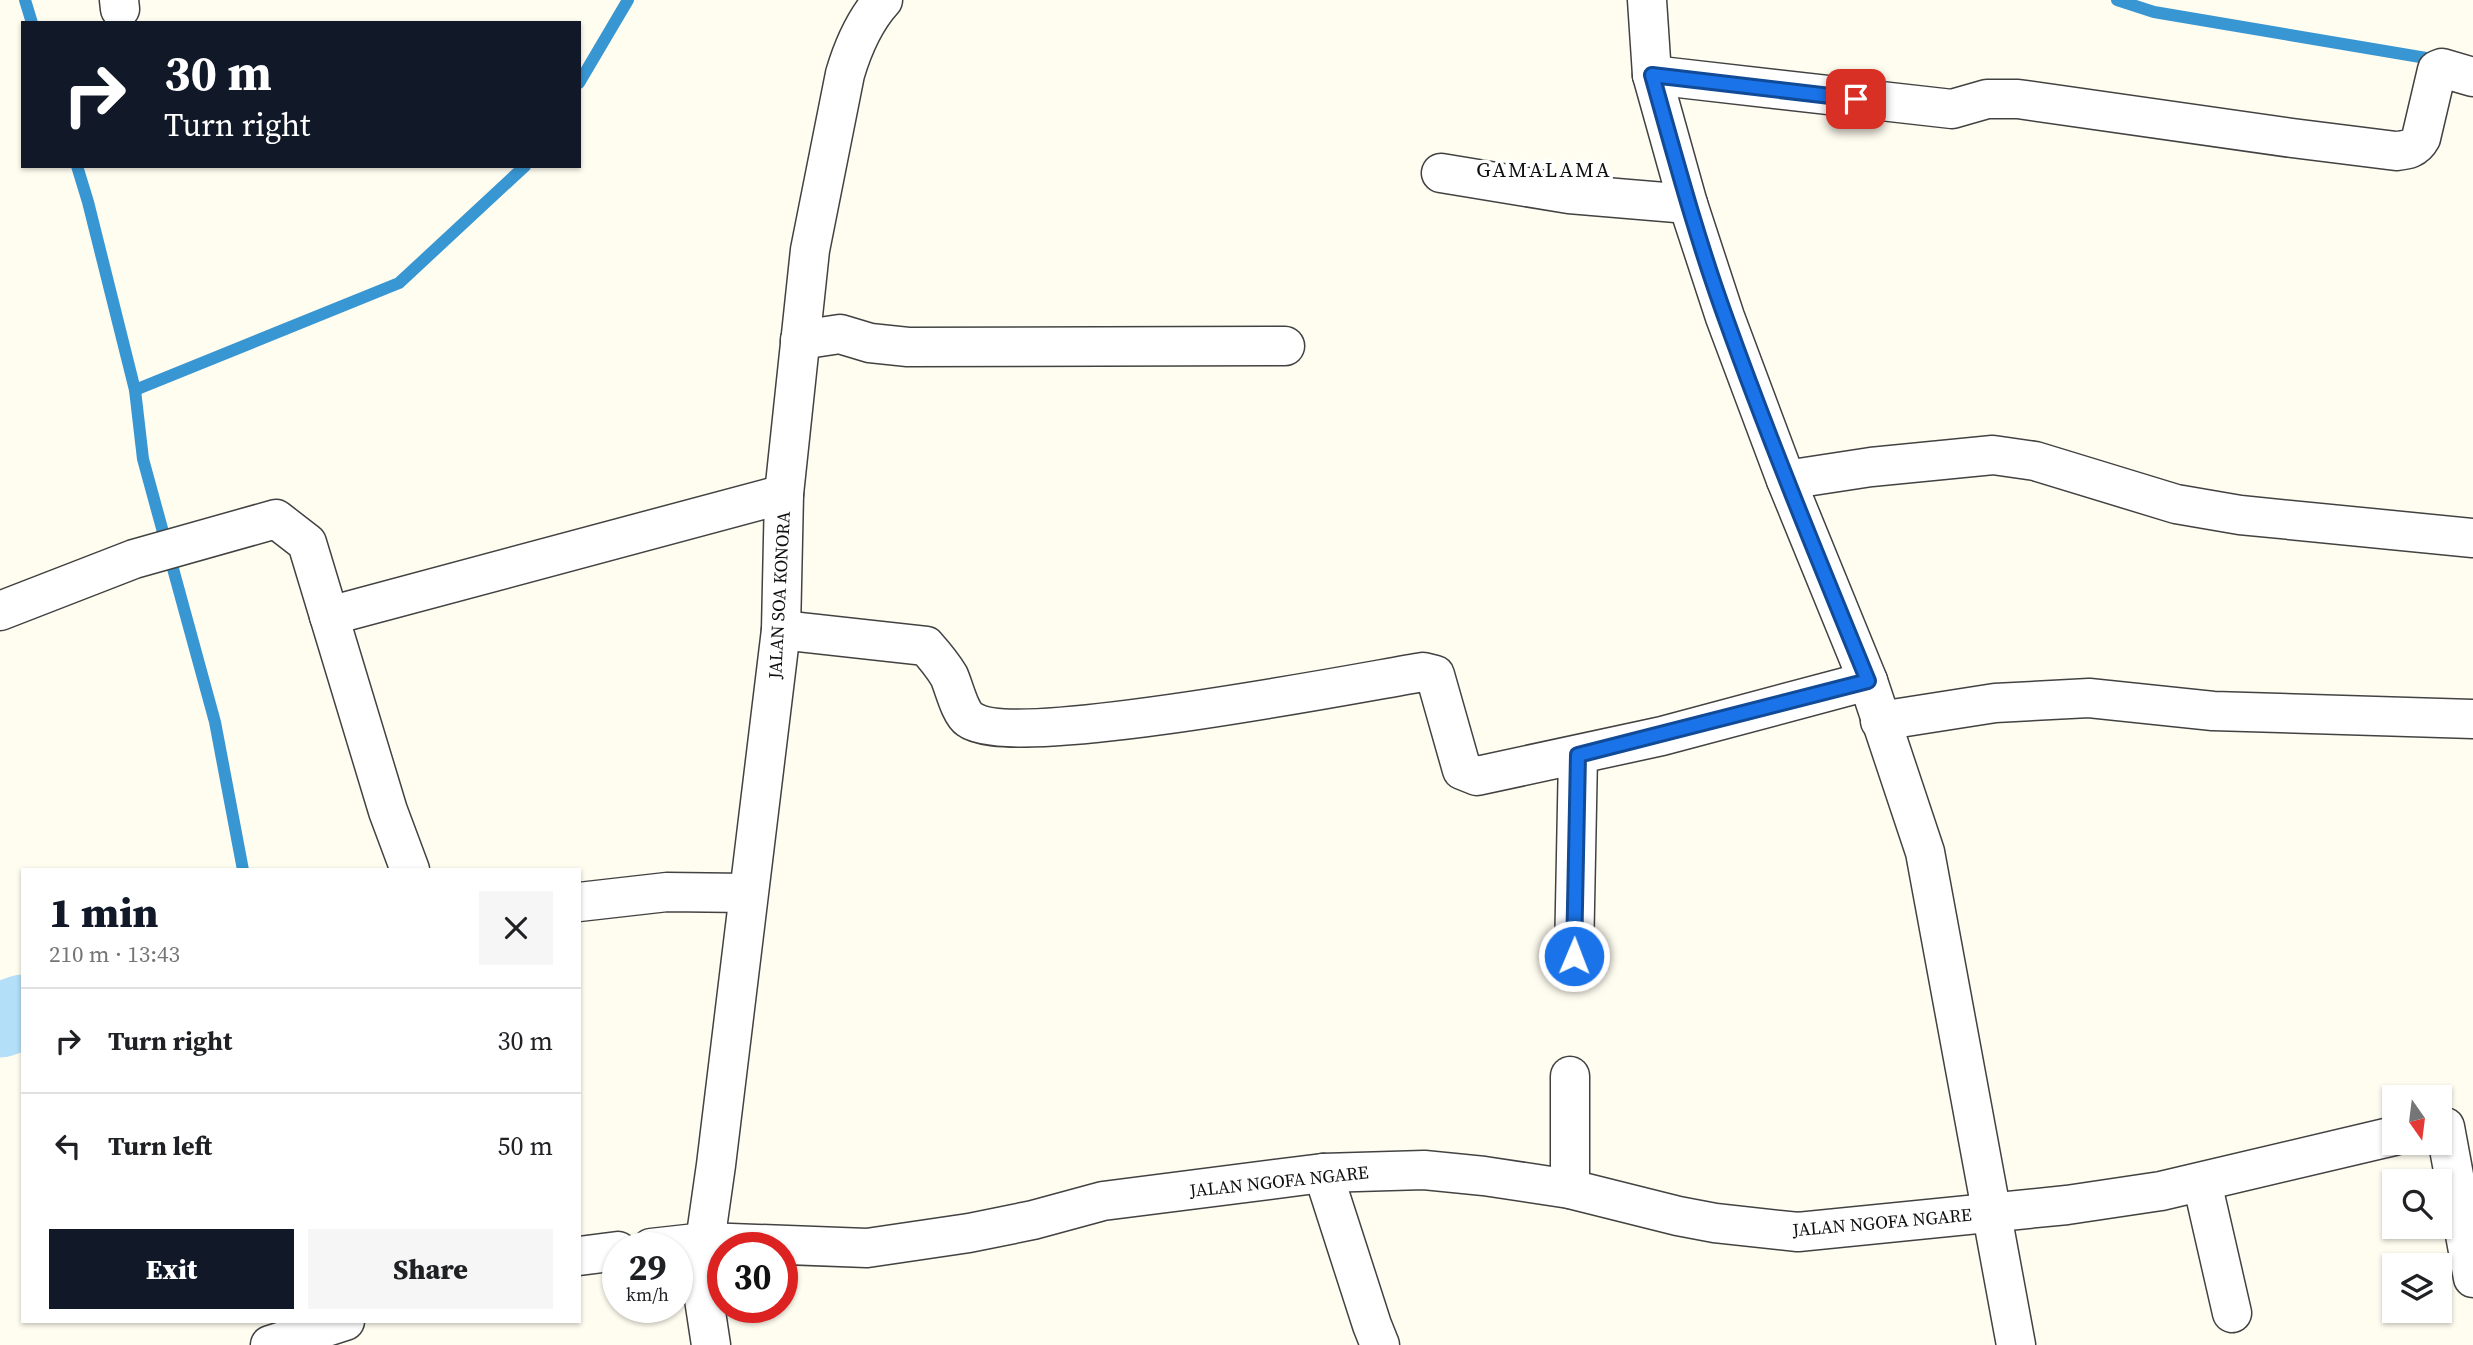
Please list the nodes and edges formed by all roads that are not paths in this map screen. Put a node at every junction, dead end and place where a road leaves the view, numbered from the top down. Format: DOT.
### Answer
graph roads {
  1 [pos="883,0"];
  2 [pos="1647,0"];
  3 [pos="1652,75"];
  4 [pos="2473,77"];
  5 [pos="1441,173"];
  6 [pos="1688,204"];
  7 [pos="800,340"];
  8 [pos="1285,346"];
  9 [pos="1786,480"];
  10 [pos="783,494"];
  11 [pos="2473,538"];
  12 [pos="0,611"];
  13 [pos="329,616"];
  14 [pos="780,630"];
  15 [pos="1868,681"];
  16 [pos="2473,719"];
  17 [pos="1880,721"];
  18 [pos="1578,755"];
  19 [pos="409,868"];
  20 [pos="747,893"];
  21 [pos="581,902"];
  22 [pos="1574,956"];
  23 [pos="1570,1076"];
  24 [pos="2452,1127"];
  25 [pos="2382,1139"];
  26 [pos="1323,1173"];
  27 [pos="2202,1182"];
  28 [pos="1570,1189"];
  29 [pos="1992,1212"];
  30 [pos="705,1242"];
  31 [pos="693,1243"];
  32 [pos="602,1253"];
  33 [pos="581,1256"];
  34 [pos="2473,1278"];
  35 [pos="2232,1313"];
  36 [pos="338,1323"];
  37 [pos="270,1345"];
  38 [pos="711,1345"];
  39 [pos="1381,1345"];
  40 [pos="2016,1345"];
  1 -- 7 [label="street, JALAN SOA KONORA"];
  2 -- 3 [label="street"];
  3 -- 4 [label="street"];
  3 -- 6 [label="street"];
  5 -- 6 [label="street"];
  6 -- 9 [label="street"];
  7 -- 8 [label="street"];
  7 -- 10 [label="street, JALAN SOA KONORA"];
  9 -- 11 [label="street"];
  9 -- 15 [label="street"];
  10 -- 13 [label="street"];
  10 -- 14 [label="street, JALAN SOA KONORA"];
  12 -- 13 [label="street"];
  13 -- 19 [label="street"];
  14 -- 18 [label="street"];
  14 -- 20 [label="street, JALAN SOA KONORA"];
  15 -- 17 [label="street"];
  15 -- 18 [label="street"];
  16 -- 17 [label="street"];
  17 -- 29 [label="street"];
  18 -- 22 [label="street"];
  20 -- 21 [label="street"];
  20 -- 30 [label="street, JALAN SOA KONORA"];
  23 -- 28 [label="street"];
  24 -- 34 [label="street"];
  25 -- 27 [label="street, JALAN NGOFA NGARE"];
  26 -- 28 [label="street, JALAN NGOFA NGARE"];
  26 -- 30 [label="street, JALAN NGOFA NGARE"];
  26 -- 39 [label="street"];
  27 -- 29 [label="street, JALAN NGOFA NGARE"];
  27 -- 35 [label="street"];
  28 -- 29 [label="street, JALAN NGOFA NGARE"];
  29 -- 40 [label="street"];
  30 -- 31 [label="street, JALAN NGOFA NGARE"];
  30 -- 38 [label="street, JALAN SOA KONORA"];
  32 -- 33 [label="street"];
  36 -- 37 [label="street"];
}
